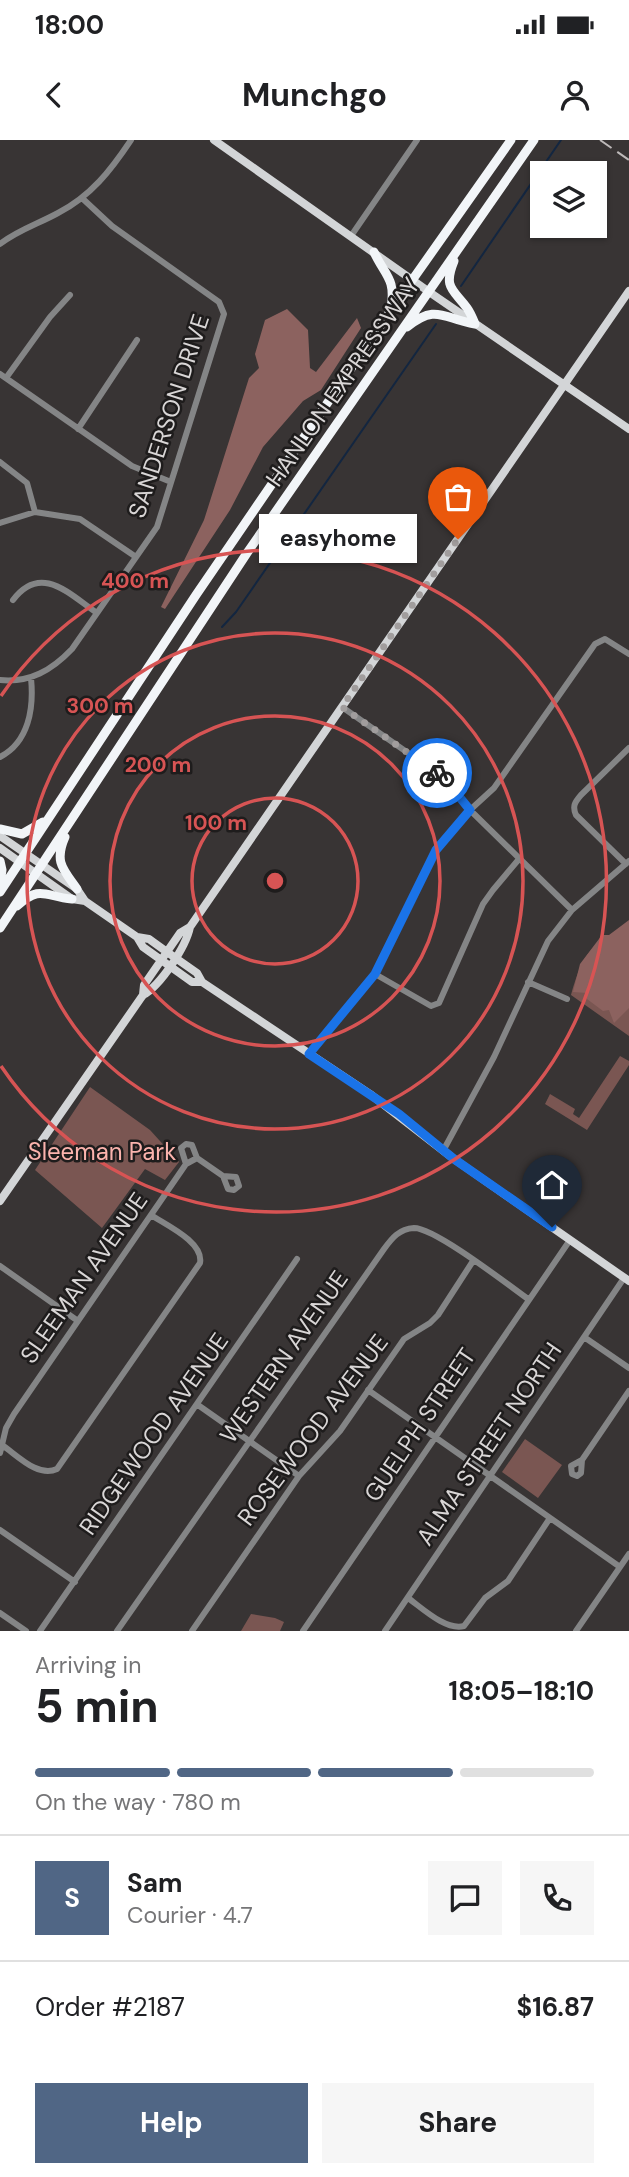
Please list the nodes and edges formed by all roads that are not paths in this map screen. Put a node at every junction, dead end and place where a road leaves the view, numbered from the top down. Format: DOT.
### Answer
graph roads {
  1 [pos="131,140"];
  2 [pos="214,140"];
  3 [pos="417,140"];
  4 [pos="511,140"];
  5 [pos="534,140"];
  6 [pos="83,199"];
  7 [pos="351,236"];
  8 [pos="0,244"];
  9 [pos="374,252"];
  10 [pos="458,252"];
  11 [pos="414,280"];
  12 [pos="629,291"];
  13 [pos="429,292"];
  14 [pos="70,295"];
  15 [pos="389,313"];
  16 [pos="475,324"];
  17 [pos="400,333"];
  18 [pos="137,340"];
  19 [pos="3,376"];
  20 [pos="566,384"];
  21 [pos="78,429"];
  22 [pos="629,429"];
  23 [pos="0,462"];
  24 [pos="171,482"];
  25 [pos="35,512"];
  26 [pos="0,523"];
  27 [pos="136,557"];
  28 [pos="13,600"];
  29 [pos="97,613"];
  30 [pos="629,654"];
  31 [pos="31,678"];
  32 [pos="0,680"];
  33 [pos="342,707"];
  34 [pos="629,748"];
  35 [pos="0,757"];
  36 [pos="470,810"];
  37 [pos="74,814"];
  38 [pos="50,817"];
  39 [pos="0,829"];
  40 [pos="0,836"];
  41 [pos="0,848"];
  42 [pos="23,858"];
  43 [pos="519,859"];
  44 [pos="0,860"];
  45 [pos="628,862"];
  46 [pos="38,869"];
  47 [pos="0,883"];
  48 [pos="77,889"];
  49 [pos="0,892"];
  50 [pos="72,899"];
  51 [pos="85,901"];
  52 [pos="572,910"];
  53 [pos="11,912"];
  54 [pos="190,927"];
  55 [pos="0,928"];
  56 [pos="137,937"];
  57 [pos="167,952"];
  58 [pos="175,957"];
  59 [pos="161,960"];
  60 [pos="170,966"];
  61 [pos="375,974"];
  62 [pos="202,982"];
  63 [pos="528,982"];
  64 [pos="143,995"];
  65 [pos="567,999"];
  66 [pos="309,1054"];
  67 [pos="443,1151"];
  68 [pos="197,1158"];
  69 [pos="186,1164"];
  70 [pos="223,1176"];
  71 [pos="0,1201"];
  72 [pos="151,1215"];
  73 [pos="570,1240"];
  74 [pos="297,1259"];
  75 [pos="473,1261"];
  76 [pos="0,1266"];
  77 [pos="627,1280"];
  78 [pos="528,1299"];
  79 [pos="78,1321"];
  80 [pos="584,1337"];
  81 [pos="629,1368"];
  82 [pos="368,1390"];
  83 [pos="629,1391"];
  84 [pos="198,1405"];
  85 [pos="435,1438"];
  86 [pos="248,1441"];
  87 [pos="2,1445"];
  88 [pos="0,1453"];
  89 [pos="582,1460"];
  90 [pos="299,1476"];
  91 [pos="490,1476"];
  92 [pos="550,1518"];
  93 [pos="0,1530"];
  94 [pos="629,1554"];
  95 [pos="620,1567"];
  96 [pos="75,1582"];
  97 [pos="408,1598"];
  98 [pos="0,1613"];
  99 [pos="26,1631"];
  100 [pos="40,1631"];
  101 [pos="117,1631"];
  102 [pos="192,1631"];
  103 [pos="303,1631"];
  104 [pos="386,1631"];
  105 [pos="576,1631"];
  1 -- 6 [label="street"];
  2 -- 7 [label="main road"];
  3 -- 7 [label="street"];
  4 -- 11 [label="highway, HANLON EXPRESSWAY"];
  5 -- 10 [label="highway, HANLON EXPRESSWAY"];
  6 -- 8 [label="street"];
  6 -- 24 [label="street, SANDERSON DRIVE"];
  7 -- 9 [label="main road"];
  9 -- 11 [label="main road"];
  9 -- 15 [label="highway"];
  10 -- 13 [label="highway, HANLON EXPRESSWAY"];
  10 -- 16 [label="highway"];
  11 -- 13 [label="main road"];
  11 -- 15 [label="highway, HANLON EXPRESSWAY"];
  12 -- 20 [label="main road"];
  13 -- 16 [label="main road"];
  13 -- 17 [label="highway, HANLON EXPRESSWAY"];
  14 -- 19 [label="street"];
  15 -- 38 [label="highway, HANLON EXPRESSWAY"];
  16 -- 17 [label="highway"];
  16 -- 20 [label="main road"];
  17 -- 37 [label="highway, HANLON EXPRESSWAY"];
  18 -- 21 [label="street"];
  19 -- 21 [label="street"];
  20 -- 22 [label="main road"];
  20 -- 33 [label="main road"];
  21 -- 24 [label="street"];
  23 -- 25 [label="street"];
  24 -- 27 [label="street, SANDERSON DRIVE"];
  25 -- 26 [label="street"];
  25 -- 27 [label="street"];
  27 -- 29 [label="street, SANDERSON DRIVE"];
  28 -- 29 [label="street"];
  29 -- 31 [label="street, SANDERSON DRIVE"];
  30 -- 36 [label="street"];
  31 -- 32 [label="street, SANDERSON DRIVE"];
  31 -- 35 [label="street"];
  33 -- 36 [label="street"];
  33 -- 54 [label="main road"];
  34 -- 45 [label="street"];
  36 -- 43 [label="street"];
  36 -- 61 [label="street"];
  37 -- 46 [label="highway, HANLON EXPRESSWAY"];
  37 -- 48 [label="highway"];
  38 -- 39 [label="highway"];
  38 -- 42 [label="highway, HANLON EXPRESSWAY"];
  40 -- 42 [label="main road"];
  41 -- 42 [label="main road"];
  42 -- 46 [label="main road"];
  42 -- 49 [label="highway, HANLON EXPRESSWAY"];
  43 -- 52 [label="street"];
  43 -- 61 [label="street"];
  44 -- 47 [label="highway"];
  45 -- 52 [label="street"];
  46 -- 48 [label="main road"];
  46 -- 50 [label="main road"];
  46 -- 53 [label="highway, HANLON EXPRESSWAY"];
  48 -- 51 [label="main road"];
  50 -- 51 [label="main road"];
  50 -- 53 [label="highway"];
  51 -- 56 [label="main road"];
  52 -- 63 [label="street"];
  53 -- 55 [label="highway, HANLON EXPRESSWAY"];
  54 -- 57 [label="main road"];
  54 -- 58 [label="main road"];
  56 -- 57 [label="main road"];
  56 -- 59 [label="main road"];
  57 -- 58 [label="main road"];
  57 -- 59 [label="main road"];
  58 -- 60 [label="main road"];
  58 -- 62 [label="main road"];
  59 -- 60 [label="main road"];
  59 -- 64 [label="main road"];
  60 -- 62 [label="main road"];
  60 -- 64 [label="main road"];
  61 -- 66 [label="street"];
  62 -- 66 [label="main road"];
  63 -- 65 [label="street"];
  63 -- 67 [label="street"];
  64 -- 71 [label="main road"];
  66 -- 67 [label="main road"];
  67 -- 73 [label="main road"];
  68 -- 69 [label="street, SLEEMAN AVENUE"];
  68 -- 69 [label="street, SLEEMAN AVENUE"];
  68 -- 70 [label="street, SLEEMAN AVENUE"];
  69 -- 72 [label="street, SLEEMAN AVENUE"];
  72 -- 79 [label="street, SLEEMAN AVENUE"];
  72 -- 87 [label="street"];
  73 -- 77 [label="main road"];
  73 -- 78 [label="street, GUELPH STREET"];
  74 -- 84 [label="street, RIDGEWOOD AVENUE"];
  75 -- 78 [label="street, WESTERN AVENUE"];
  75 -- 82 [label="street, ROSEWOOD AVENUE"];
  75 -- 86 [label="street, WESTERN AVENUE"];
  76 -- 79 [label="street"];
  77 -- 80 [label="street, ALMA STREET NORTH"];
  78 -- 85 [label="street, GUELPH STREET"];
  79 -- 87 [label="street, SLEEMAN AVENUE"];
  80 -- 81 [label="street"];
  80 -- 91 [label="street, ALMA STREET NORTH"];
  82 -- 85 [label="street"];
  82 -- 90 [label="street, ROSEWOOD AVENUE"];
  83 -- 89 [label="street"];
  84 -- 86 [label="street"];
  84 -- 96 [label="street, RIDGEWOOD AVENUE"];
  85 -- 91 [label="street"];
  85 -- 103 [label="street, GUELPH STREET"];
  86 -- 90 [label="street"];
  86 -- 101 [label="street, WESTERN AVENUE"];
  87 -- 88 [label="street, SLEEMAN AVENUE"];
  90 -- 102 [label="street, ROSEWOOD AVENUE"];
  91 -- 92 [label="street"];
  91 -- 97 [label="street, ALMA STREET NORTH"];
  92 -- 95 [label="street"];
  92 -- 97 [label="street"];
  93 -- 96 [label="street"];
  94 -- 95 [label="street"];
  95 -- 105 [label="street"];
  96 -- 100 [label="street, RIDGEWOOD AVENUE"];
  97 -- 104 [label="street, ALMA STREET NORTH"];
  98 -- 99 [label="street"];
}
